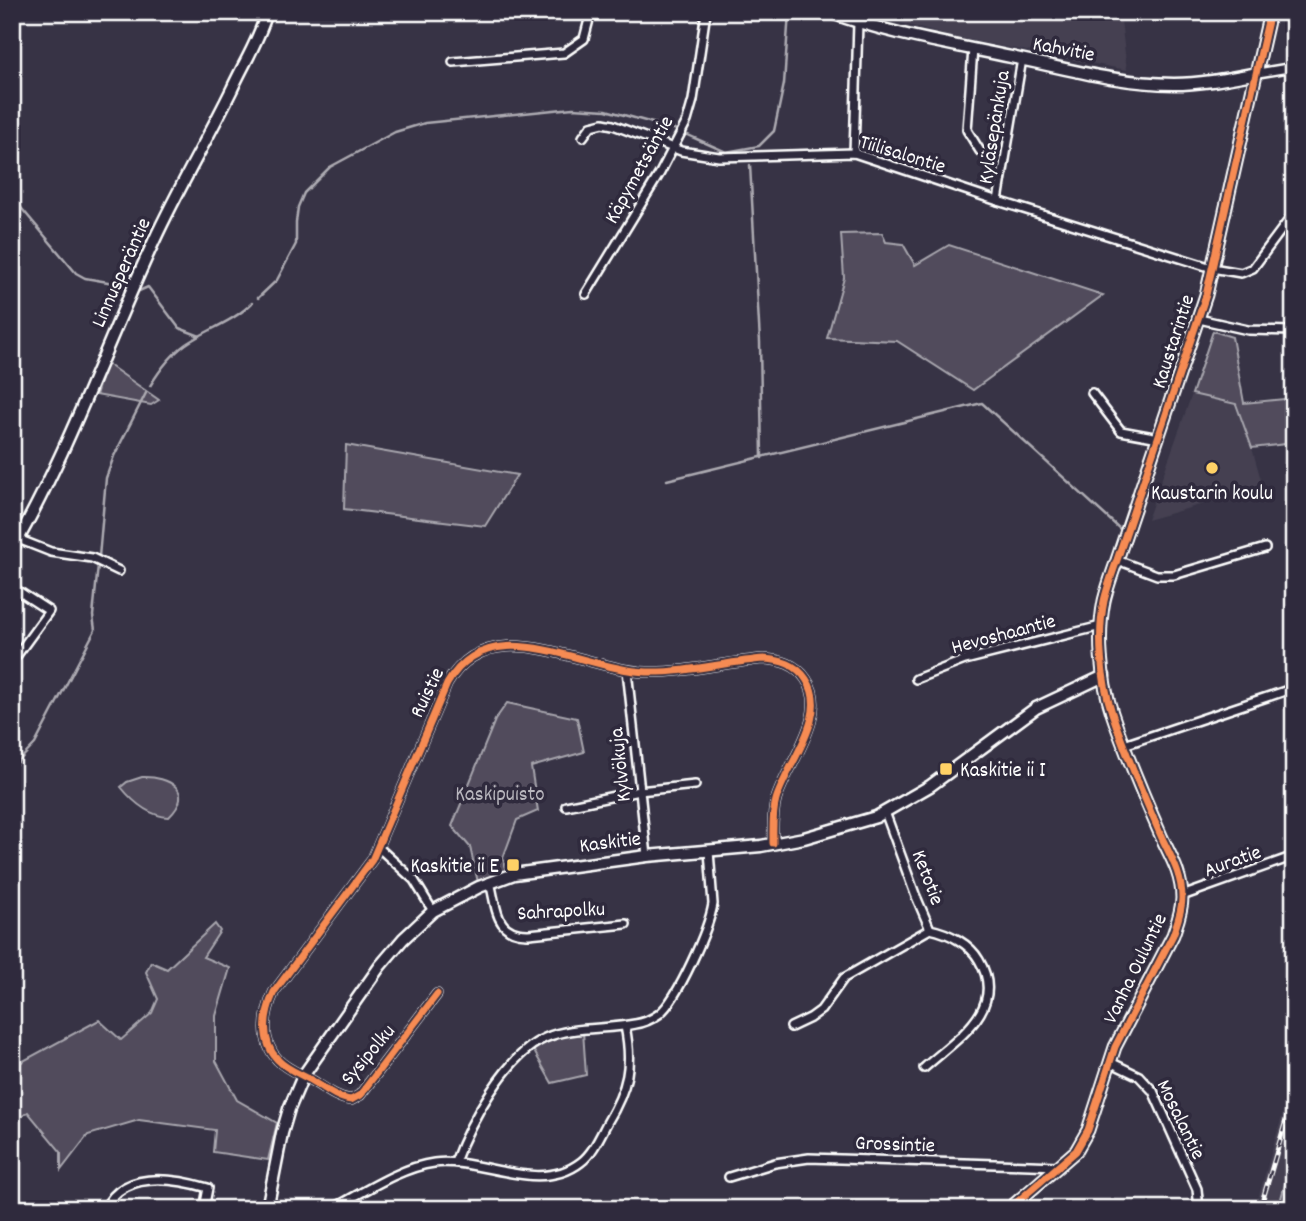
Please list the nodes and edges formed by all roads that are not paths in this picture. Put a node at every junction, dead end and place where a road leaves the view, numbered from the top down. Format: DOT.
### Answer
graph roads {
  1 [pos="267,12"];
  2 [pos="591,12"];
  3 [pos="706,12"];
  4 [pos="830,12"];
  5 [pos="1270,12"];
  6 [pos="858,23"];
  7 [pos="973,49"];
  8 [pos="1022,59"];
  9 [pos="453,61"];
  10 [pos="1294,67"];
  11 [pos="1258,73"];
  12 [pos="583,137"];
  13 [pos="673,148"];
  14 [pos="980,151"];
  15 [pos="854,153"];
  16 [pos="998,201"];
  17 [pos="1294,213"];
  18 [pos="1212,268"];
  19 [pos="586,293"];
  20 [pos="1199,319"];
  21 [pos="1294,331"];
  22 [pos="1092,393"];
  23 [pos="1159,438"];
  24 [pos="12,524"];
  25 [pos="24,528"];
  26 [pos="18,539"];
  27 [pos="1265,548"];
  28 [pos="12,550"];
  29 [pos="1117,560"];
  30 [pos="120,570"];
  31 [pos="12,587"];
  32 [pos="1101,626"];
  33 [pos="12,662"];
  34 [pos="627,670"];
  35 [pos="1104,676"];
  36 [pos="916,679"];
  37 [pos="1288,690"];
  38 [pos="1124,745"];
  39 [pos="695,785"];
  40 [pos="639,791"];
  41 [pos="566,806"];
  42 [pos="885,812"];
  43 [pos="773,843"];
  44 [pos="379,848"];
  45 [pos="709,851"];
  46 [pos="647,856"];
  47 [pos="1294,856"];
  48 [pos="490,882"];
  49 [pos="1182,896"];
  50 [pos="433,911"];
  51 [pos="626,924"];
  52 [pos="930,929"];
  53 [pos="437,994"];
  54 [pos="625,1026"];
  55 [pos="792,1027"];
  56 [pos="1110,1062"];
  57 [pos="924,1068"];
  58 [pos="307,1078"];
  59 [pos="455,1162"];
  60 [pos="1062,1166"];
  61 [pos="729,1177"];
  62 [pos="104,1209"];
  63 [pos="204,1209"];
  64 [pos="267,1209"];
  65 [pos="332,1209"];
  66 [pos="1009,1209"];
  67 [pos="1199,1209"];
  1 -- 25 [label="street, Linnusperäntie"];
  2 -- 9 [label="street"];
  3 -- 13 [label="street, Käpymetsäntie"];
  4 -- 6 [label="street, Kahvitie"];
  5 -- 11 [label="street, Kaustarintie"];
  6 -- 7 [label="street, Kahvitie"];
  6 -- 15 [label="street"];
  7 -- 8 [label="street, Kahvitie"];
  7 -- 14 [label="street"];
  8 -- 11 [label="street, Kahvitie"];
  8 -- 16 [label="street, Kyläsepänkuja"];
  10 -- 11 [label="street, Kahvitie"];
  11 -- 18 [label="street, Kaustarintie"];
  12 -- 13 [label="street, Tiilisalontie"];
  13 -- 15 [label="street, Tiilisalontie"];
  13 -- 19 [label="street, Käpymetsäntie"];
  15 -- 16 [label="street, Tiilisalontie"];
  16 -- 18 [label="street, Tiilisalontie"];
  17 -- 18 [label="street, Tiilisalontie"];
  18 -- 20 [label="street, Kaustarintie"];
  20 -- 21 [label="street"];
  20 -- 23 [label="street, Kaustarintie"];
  22 -- 23 [label="street"];
  23 -- 29 [label="street, Kaustarintie"];
  24 -- 25 [label="street"];
  25 -- 26 [label="street, Linnusperäntie"];
  26 -- 28 [label="street, Linnusperäntie"];
  26 -- 30 [label="street"];
  27 -- 29 [label="street"];
  29 -- 32 [label="street, Kaustarintie"];
  31 -- 33 [label="street"];
  32 -- 35 [label="street, Kaustarintie"];
  32 -- 36 [label="street, Hevoshaantie"];
  34 -- 40 [label="street, Kylvökuja"];
  34 -- 43 [label="street, Ruistie"];
  34 -- 44 [label="street, Ruistie"];
  35 -- 38 [label="street, Vanha Ouluntie"];
  35 -- 42 [label="street, Kaskitie"];
  37 -- 38 [label="street"];
  38 -- 49 [label="street, Vanha Ouluntie"];
  39 -- 40 [label="street"];
  40 -- 41 [label="street"];
  40 -- 46 [label="street, Kylvökuja"];
  42 -- 43 [label="street, Kaskitie"];
  42 -- 52 [label="street, Ketotie"];
  43 -- 45 [label="street, Kaskitie"];
  44 -- 50 [label="street"];
  44 -- 58 [label="street, Ruistie"];
  45 -- 46 [label="street, Kaskitie"];
  45 -- 54 [label="street"];
  46 -- 48 [label="street, Kaskitie"];
  47 -- 49 [label="street, Auratie"];
  48 -- 50 [label="street, Kaskitie"];
  48 -- 51 [label="street, Sahrapolku"];
  49 -- 56 [label="street, Vanha Ouluntie"];
  50 -- 58 [label="street, Kaskitie"];
  52 -- 55 [label="street"];
  52 -- 57 [label="street, Ketotie"];
  53 -- 58 [label="street, Sysipolku"];
  54 -- 59 [label="street"];
  54 -- 59 [label="street"];
  56 -- 60 [label="street, Vanha Ouluntie"];
  56 -- 67 [label="street, Mosalantie"];
  58 -- 64 [label="street, Kaskitie"];
  59 -- 65 [label="street"];
  60 -- 61 [label="street, Grossintie"];
  60 -- 66 [label="street, Vanha Ouluntie"];
  62 -- 63 [label="street"];
}
